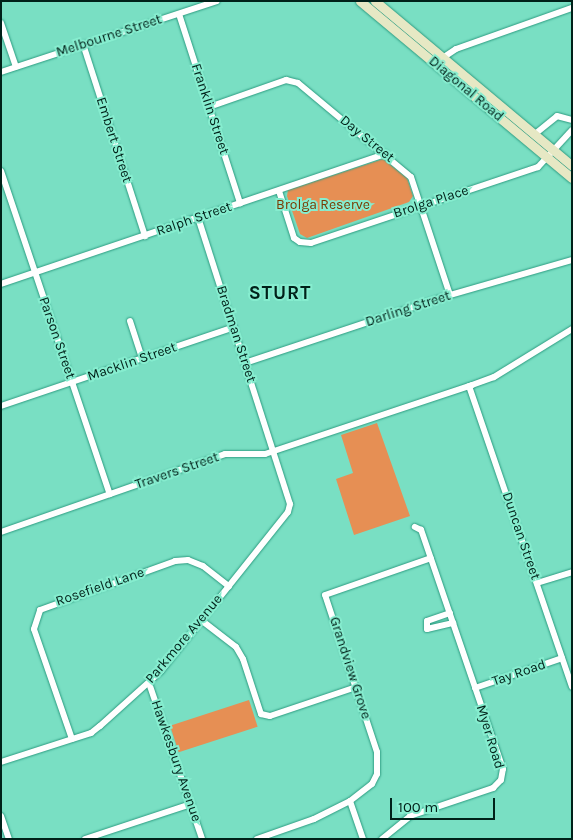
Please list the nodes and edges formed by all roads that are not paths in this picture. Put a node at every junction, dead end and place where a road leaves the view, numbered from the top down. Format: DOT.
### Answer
graph roads {
  1 [pos="217,1"];
  2 [pos="360,1"];
  3 [pos="375,1"];
  4 [pos="572,8"];
  5 [pos="179,14"];
  6 [pos="1,23"];
  7 [pos="83,44"];
  8 [pos="444,57"];
  9 [pos="437,64"];
  10 [pos="16,67"];
  11 [pos="1,72"];
  12 [pos="209,107"];
  13 [pos="572,120"];
  14 [pos="572,130"];
  15 [pos="536,134"];
  16 [pos="386,154"];
  17 [pos="551,154"];
  18 [pos="572,166"];
  19 [pos="1,171"];
  20 [pos="572,178"];
  21 [pos="3,182"];
  22 [pos="279,191"];
  23 [pos="240,203"];
  24 [pos="421,205"];
  25 [pos="198,218"];
  26 [pos="145,236"];
  27 [pos="572,260"];
  28 [pos="35,272"];
  29 [pos="1,284"];
  30 [pos="450,295"];
  31 [pos="130,321"];
  32 [pos="234,327"];
  33 [pos="572,329"];
  34 [pos="142,358"];
  35 [pos="245,364"];
  36 [pos="72,382"];
  37 [pos="470,386"];
  38 [pos="1,406"];
  39 [pos="273,452"];
  40 [pos="110,494"];
  41 [pos="415,527"];
  42 [pos="1,532"];
  43 [pos="431,558"];
  44 [pos="572,572"];
  45 [pos="538,584"];
  46 [pos="229,586"];
  47 [pos="450,613"];
  48 [pos="201,620"];
  49 [pos="453,623"];
  50 [pos="562,658"];
  51 [pos="149,683"];
  52 [pos="356,687"];
  53 [pos="572,687"];
  54 [pos="475,688"];
  55 [pos="72,739"];
  56 [pos="1,762"];
  57 [pos="350,801"];
  58 [pos="191,804"];
  59 [pos="1,816"];
  60 [pos="9,839"];
  61 [pos="85,839"];
  62 [pos="202,839"];
  63 [pos="257,839"];
  64 [pos="362,839"];
  65 [pos="382,839"];
  1 -- 5 [label="street, Melbourne Street"];
  2 -- 9 [label="main road, Diagonal Road"];
  3 -- 8 [label="main road, Diagonal Road"];
  4 -- 8 [label="street"];
  5 -- 7 [label="street, Melbourne Street"];
  5 -- 12 [label="street, Franklin Street"];
  6 -- 10 [label="street"];
  7 -- 10 [label="street, Melbourne Street"];
  7 -- 26 [label="street, Embert Street"];
  8 -- 9 [label="main road"];
  8 -- 15 [label="main road, Diagonal Road"];
  9 -- 17 [label="main road, Diagonal Road"];
  10 -- 11 [label="street, Melbourne Street"];
  12 -- 16 [label="street, Day Street"];
  12 -- 23 [label="street, Franklin Street"];
  13 -- 15 [label="street"];
  14 -- 17 [label="street"];
  15 -- 17 [label="main road, Diagonal Road"];
  16 -- 22 [label="street, Ralph Street"];
  16 -- 24 [label="street, Day Street"];
  17 -- 18 [label="main road, Diagonal Road"];
  17 -- 20 [label="main road, Diagonal Road"];
  17 -- 24 [label="street, Brolga Place"];
  19 -- 21 [label="street, Parson Street"];
  21 -- 28 [label="street, Parson Street"];
  22 -- 23 [label="street, Ralph Street"];
  22 -- 24 [label="street, Brolga Place"];
  23 -- 25 [label="street, Ralph Street"];
  24 -- 30 [label="street, Day Street"];
  25 -- 26 [label="street, Ralph Street"];
  25 -- 32 [label="street, Bradman Street"];
  26 -- 28 [label="street, Ralph Street"];
  27 -- 30 [label="street, Darling Street"];
  28 -- 29 [label="street, Ralph Street"];
  28 -- 36 [label="street, Parson Street"];
  30 -- 35 [label="street, Darling Street"];
  31 -- 34 [label="street"];
  32 -- 34 [label="street, Macklin Street"];
  32 -- 35 [label="street, Bradman Street"];
  33 -- 37 [label="street, Travers Street"];
  34 -- 36 [label="street, Macklin Street"];
  35 -- 39 [label="street, Bradman Street"];
  36 -- 38 [label="street, Macklin Street"];
  36 -- 40 [label="street, Parson Street"];
  37 -- 39 [label="street, Travers Street"];
  37 -- 45 [label="street, Duncan Street"];
  39 -- 40 [label="street, Travers Street"];
  39 -- 46 [label="street, Parkmore Avenue"];
  40 -- 42 [label="street, Travers Street"];
  41 -- 43 [label="street, Myer Road"];
  43 -- 47 [label="street, Myer Road"];
  43 -- 52 [label="street, Grandview Grove"];
  44 -- 45 [label="street"];
  45 -- 50 [label="street, Duncan Street"];
  46 -- 48 [label="street, Parkmore Avenue"];
  46 -- 55 [label="street, Rosefield Lane"];
  47 -- 49 [label="street, Myer Road"];
  47 -- 49 [label="street"];
  48 -- 51 [label="street, Parkmore Avenue"];
  48 -- 52 [label="street"];
  49 -- 54 [label="street, Myer Road"];
  50 -- 53 [label="street, Duncan Street"];
  50 -- 54 [label="street, Tay Road"];
  51 -- 55 [label="street, Parkmore Avenue"];
  51 -- 58 [label="street, Hawkesbury Avenue"];
  52 -- 57 [label="street, Grandview Grove"];
  54 -- 65 [label="street, Myer Road"];
  55 -- 56 [label="street, Parkmore Avenue"];
  57 -- 63 [label="street, Grandview Grove"];
  57 -- 64 [label="street"];
  58 -- 61 [label="street"];
  58 -- 62 [label="street, Hawkesbury Avenue"];
  59 -- 60 [label="street"];
}
